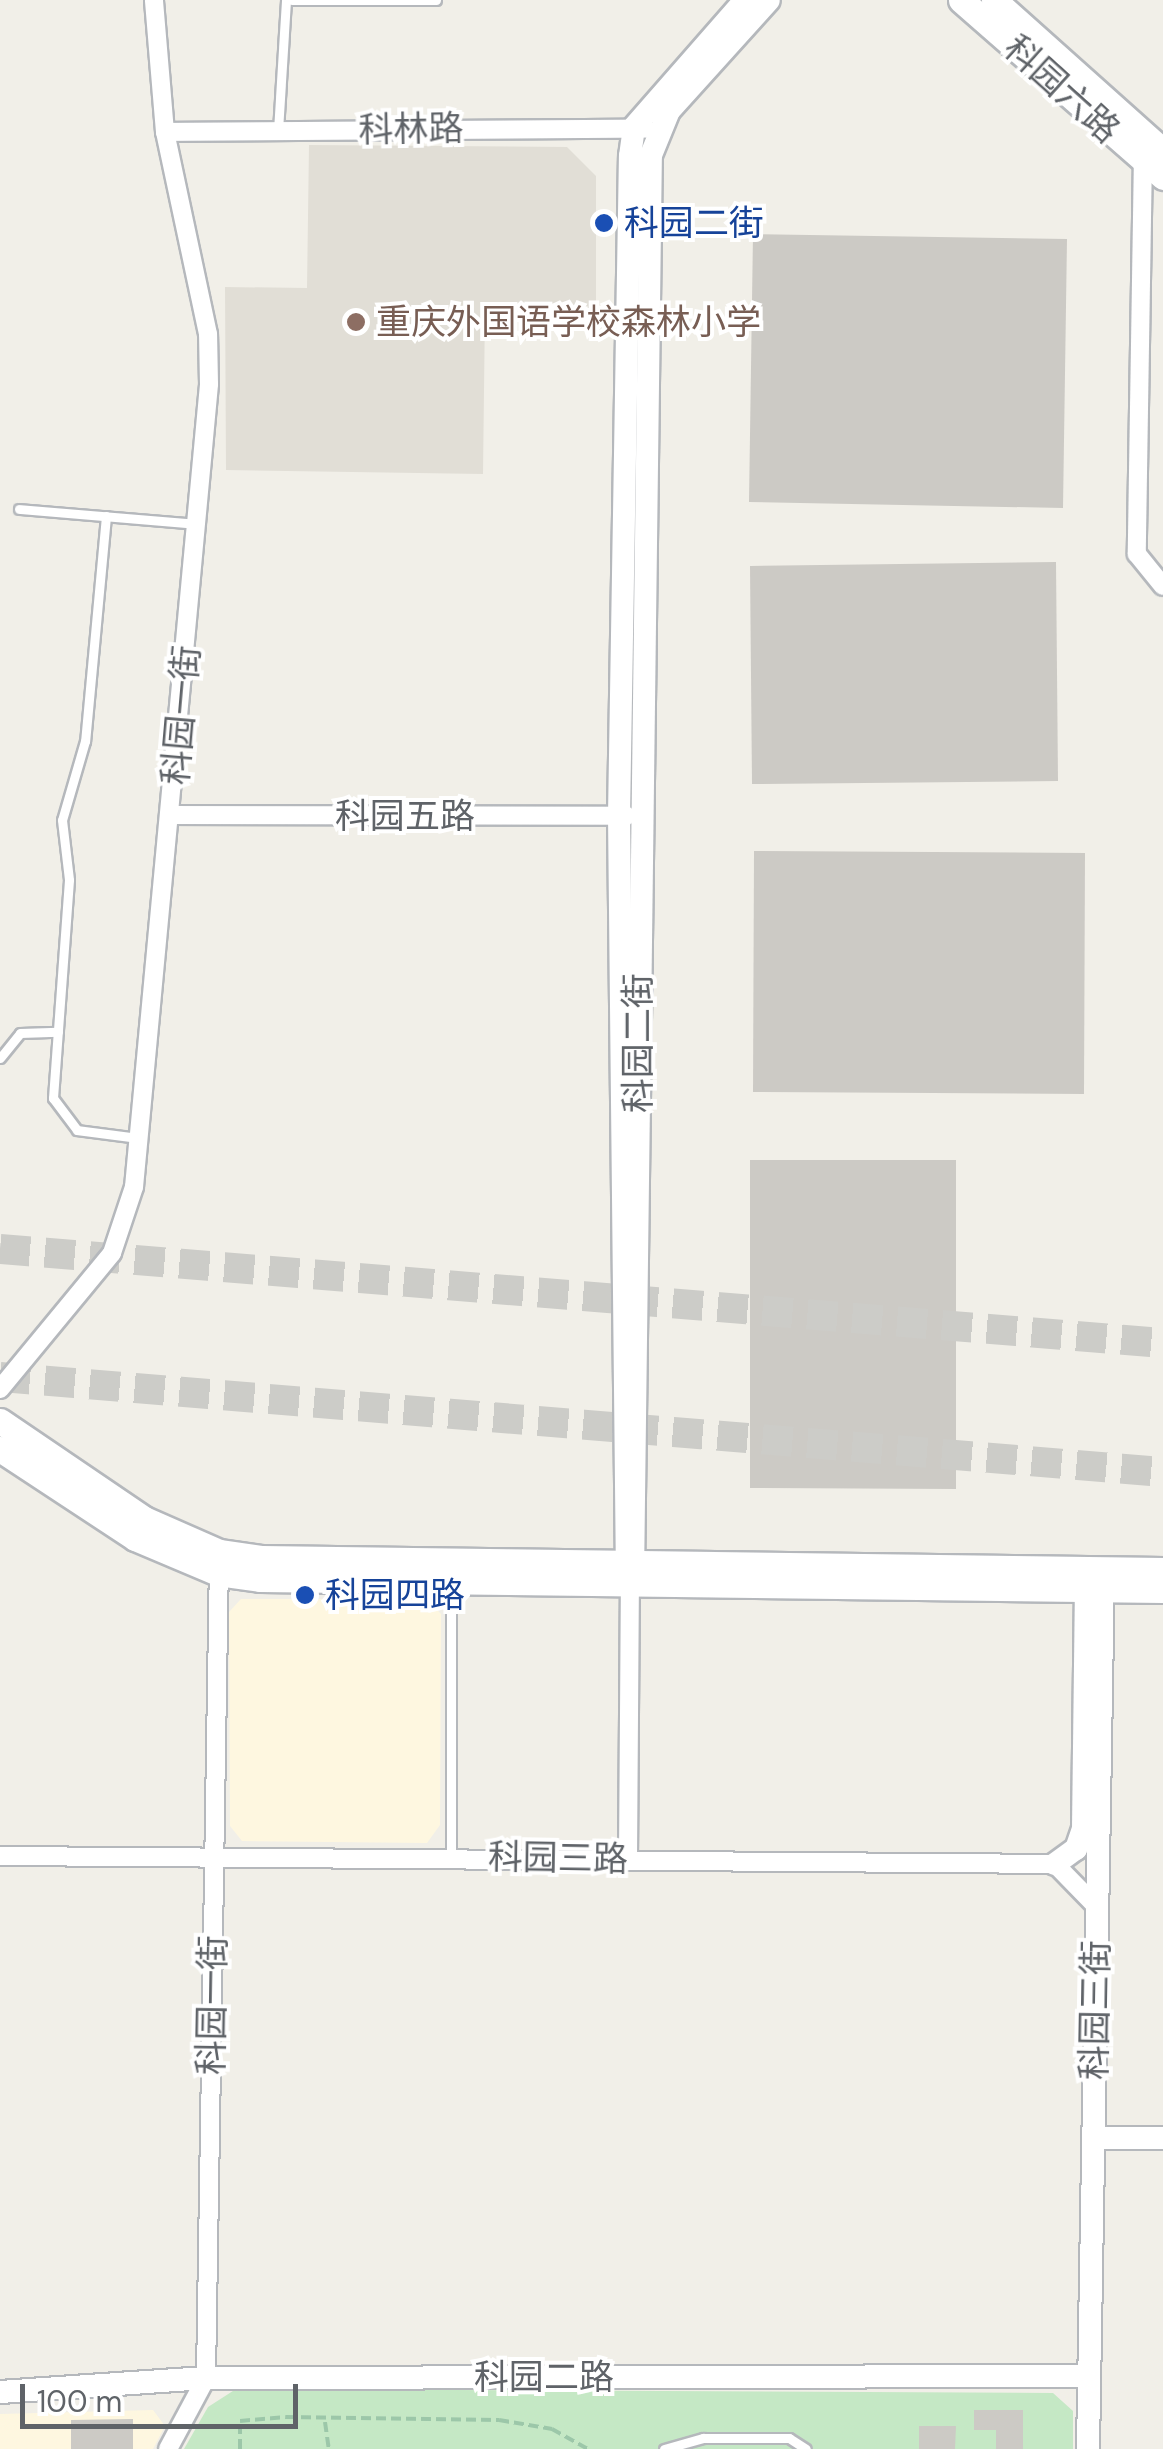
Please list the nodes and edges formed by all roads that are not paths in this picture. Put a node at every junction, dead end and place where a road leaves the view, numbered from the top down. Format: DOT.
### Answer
graph roads {
  1 [pos="154,0"];
  2 [pos="289,0"];
  3 [pos="436,0"];
  4 [pos="745,0"];
  5 [pos="769,0"];
  6 [pos="962,0"];
  7 [pos="994,0"];
  8 [pos="645,128"];
  9 [pos="278,130"];
  10 [pos="165,132"];
  11 [pos="1152,151"];
  12 [pos="1163,177"];
  13 [pos="19,509"];
  14 [pos="106,516"];
  15 [pos="196,524"];
  16 [pos="1163,586"];
  17 [pos="172,815"];
  18 [pos="628,816"];
  19 [pos="58,1032"];
  20 [pos="0,1058"];
  21 [pos="139,1138"];
  22 [pos="0,1390"];
  23 [pos="0,1421"];
  24 [pos="0,1449"];
  25 [pos="218,1563"];
  26 [pos="1163,1570"];
  27 [pos="630,1571"];
  28 [pos="1094,1581"];
  29 [pos="452,1585"];
  30 [pos="1163,1590"];
  31 [pos="214,1853"];
  32 [pos="0,1856"];
  33 [pos="451,1857"];
  34 [pos="628,1858"];
  35 [pos="1055,1864"];
  36 [pos="1097,1907"];
  37 [pos="1093,2138"];
  38 [pos="1163,2138"];
  39 [pos="1088,2376"];
  40 [pos="206,2378"];
  41 [pos="0,2392"];
  42 [pos="168,2449"];
  43 [pos="664,2449"];
  44 [pos="806,2449"];
  45 [pos="1088,2449"];
  1 -- 10 [label="street, 科园一街"];
  2 -- 3 [label="lane"];
  2 -- 9 [label="lane"];
  4 -- 8 [label="street"];
  5 -- 8 [label="street"];
  6 -- 11 [label="main road, 科园六路"];
  7 -- 11 [label="main road, 科园六路"];
  8 -- 9 [label="street, 科林路"];
  8 -- 18 [label="street, 科园二街"];
  9 -- 10 [label="street, 科林路"];
  10 -- 15 [label="street, 科园一街"];
  11 -- 12 [label="main road, 科园六路"];
  11 -- 16 [label="street"];
  13 -- 14 [label="lane"];
  14 -- 15 [label="lane"];
  14 -- 19 [label="lane"];
  15 -- 17 [label="street, 科园一街"];
  17 -- 18 [label="street, 科园五路"];
  17 -- 21 [label="street, 科园一街"];
  18 -- 27 [label="street, 科园二街"];
  19 -- 20 [label="lane"];
  19 -- 21 [label="lane"];
  21 -- 22 [label="street, 科园一街"];
  23 -- 25 [label="main road"];
  24 -- 25 [label="main road"];
  25 -- 27 [label="main road"];
  25 -- 29 [label="main road"];
  25 -- 31 [label="street, 科园一街"];
  26 -- 28 [label="main road"];
  27 -- 28 [label="main road"];
  27 -- 29 [label="main road"];
  27 -- 34 [label="street, 科园二街"];
  28 -- 30 [label="main road"];
  28 -- 35 [label="street"];
  28 -- 36 [label="street, 科园三街"];
  29 -- 33 [label="lane"];
  31 -- 32 [label="street, 科园三路"];
  31 -- 33 [label="street, 科园三路"];
  31 -- 40 [label="street, 科园一街"];
  33 -- 34 [label="street, 科园三路"];
  34 -- 35 [label="street, 科园三路"];
  35 -- 36 [label="street"];
  36 -- 37 [label="street, 科园三街"];
  37 -- 38 [label="street"];
  37 -- 39 [label="street, 科园三街"];
  39 -- 40 [label="street, 科园二路"];
  39 -- 45 [label="street, 科园三街"];
  40 -- 41 [label="street, 科园二路"];
  40 -- 42 [label="street, 科园一街"];
  43 -- 44 [label="lane"];
}
